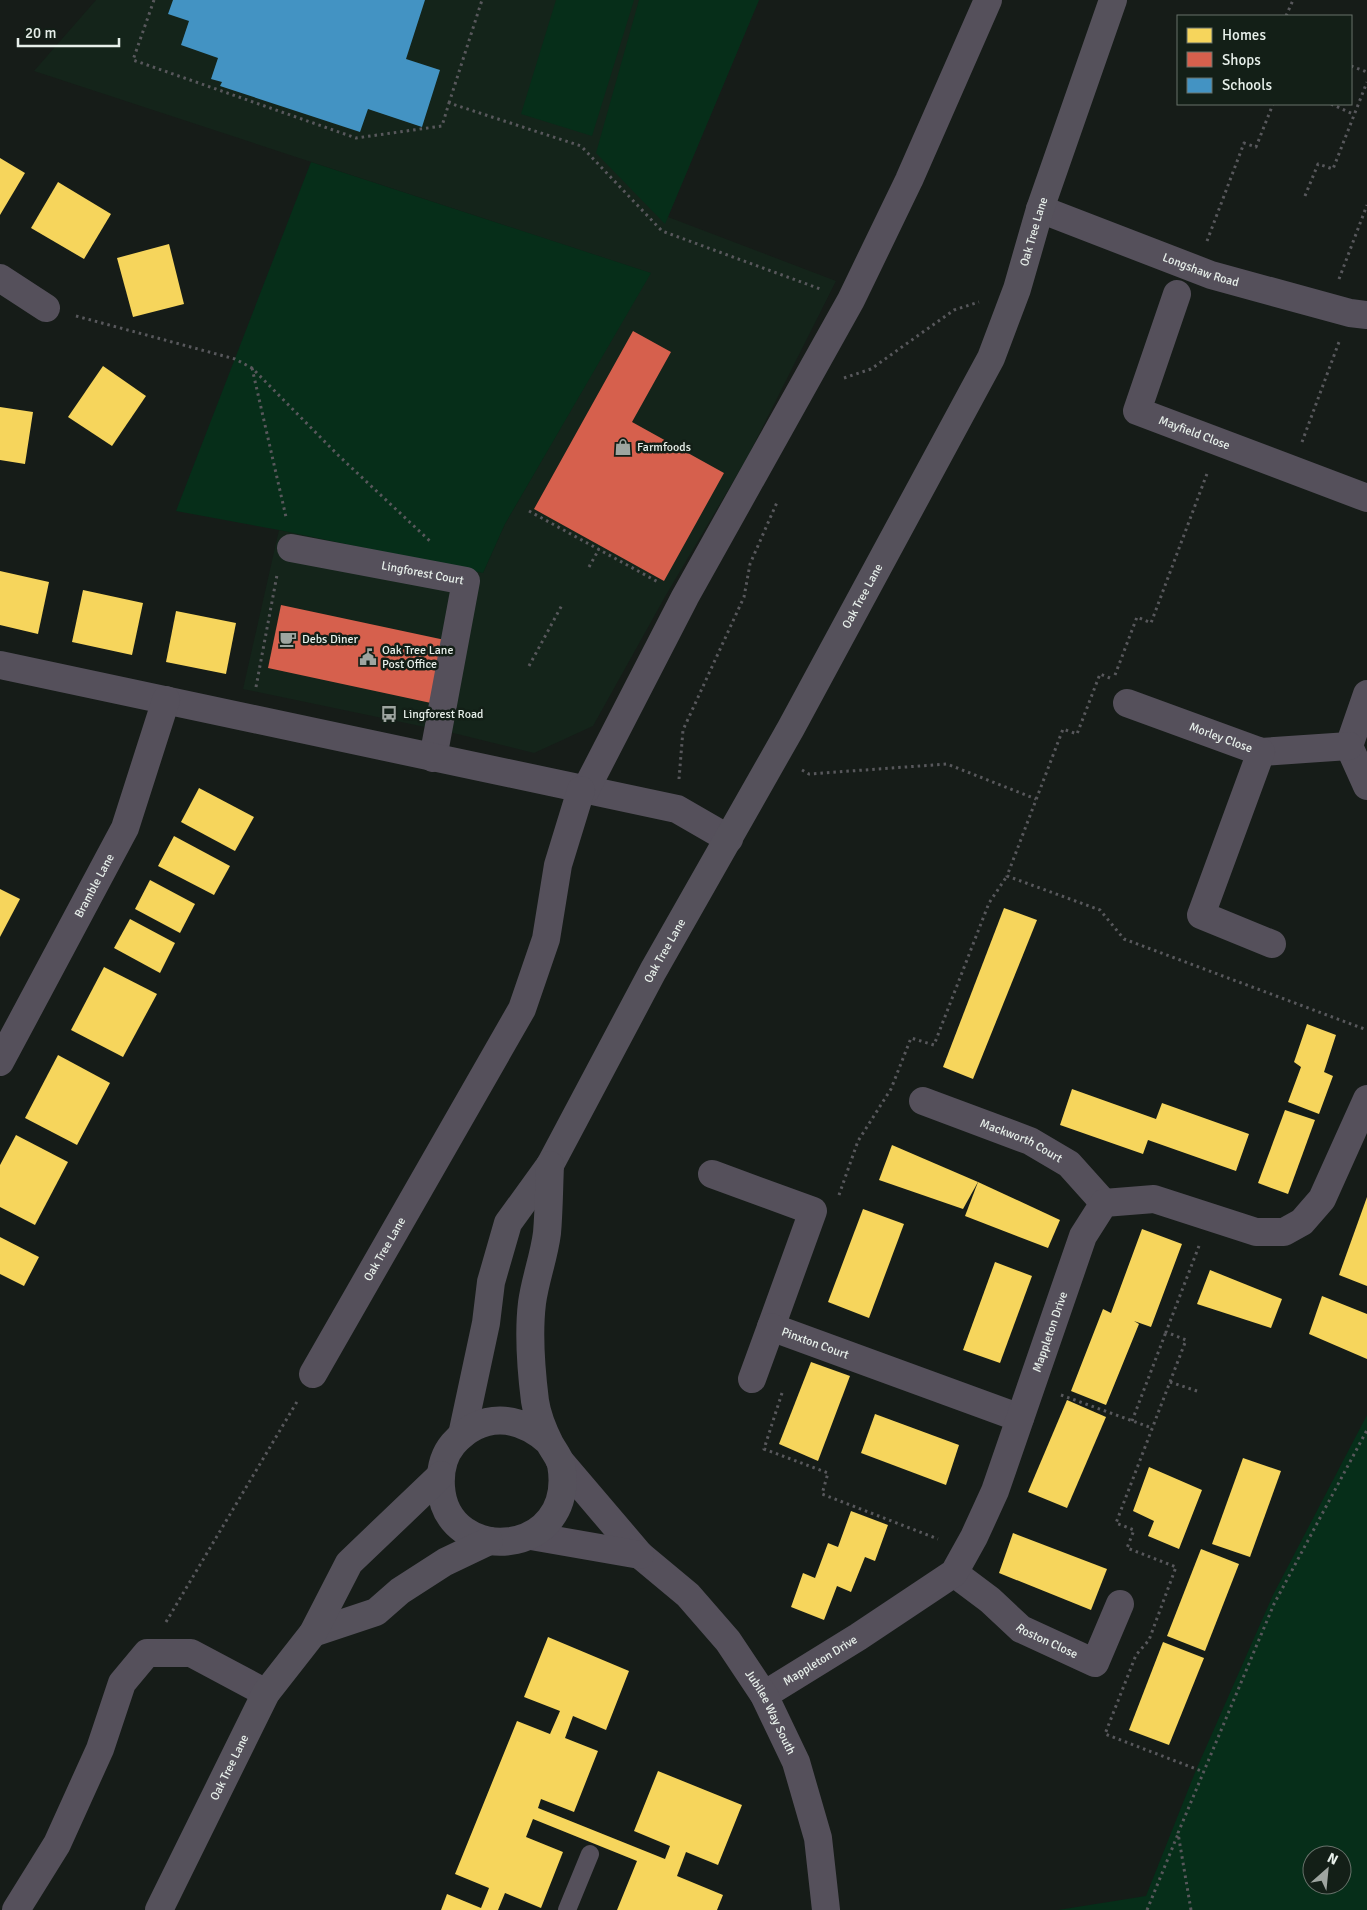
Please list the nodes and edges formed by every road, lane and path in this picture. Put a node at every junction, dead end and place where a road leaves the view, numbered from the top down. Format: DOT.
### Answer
graph roads {
  1 [pos="154,0"];
  2 [pos="482,0"];
  3 [pos="988,0"];
  4 [pos="1113,0"];
  5 [pos="1292,0"];
  6 [pos="1286,15"];
  7 [pos="1352,66"];
  8 [pos="1367,72"];
  9 [pos="1367,82"];
  10 [pos="449,103"];
  11 [pos="1273,105"];
  12 [pos="1332,105"];
  13 [pos="1353,114"];
  14 [pos="1305,196"];
  15 [pos="1367,205"];
  16 [pos="1040,209"];
  17 [pos="1196,269"];
  18 [pos="0,278"];
  19 [pos="1018,290"];
  20 [pos="1178,294"];
  21 [pos="852,300"];
  22 [pos="46,308"];
  23 [pos="1348,312"];
  24 [pos="816,361"];
  25 [pos="1219,442"];
  26 [pos="1292,469"];
  27 [pos="782,491"];
  28 [pos="1367,498"];
  29 [pos="530,511"];
  30 [pos="291,548"];
  31 [pos="598,549"];
  32 [pos="589,567"];
  33 [pos="466,581"];
  34 [pos="685,597"];
  35 [pos="562,605"];
  36 [pos="0,665"];
  37 [pos="529,666"];
  38 [pos="1367,694"];
  39 [pos="166,700"];
  40 [pos="1126,703"];
  41 [pos="1349,746"];
  42 [pos="1261,752"];
  43 [pos="434,758"];
  44 [pos="774,758"];
  45 [pos="1367,786"];
  46 [pos="583,790"];
  47 [pos="1036,798"];
  48 [pos="677,810"];
  49 [pos="729,839"];
  50 [pos="1007,876"];
  51 [pos="1272,944"];
  52 [pos="1367,1030"];
  53 [pos="0,1062"];
  54 [pos="1367,1099"];
  55 [pos="923,1101"];
  56 [pos="550,1165"];
  57 [pos="712,1174"];
  58 [pos="1104,1204"];
  59 [pos="813,1211"];
  60 [pos="1210,1217"];
  61 [pos="771,1326"];
  62 [pos="1166,1332"];
  63 [pos="313,1374"];
  64 [pos="752,1379"];
  65 [pos="1170,1382"];
  66 [pos="1032,1384"];
  67 [pos="1200,1392"];
  68 [pos="1020,1418"];
  69 [pos="1132,1421"];
  70 [pos="1152,1428"];
  71 [pos="1367,1430"];
  72 [pos="462,1435"];
  73 [pos="555,1451"];
  74 [pos="441,1475"];
  75 [pos="531,1536"];
  76 [pos="489,1541"];
  77 [pos="640,1555"];
  78 [pos="960,1562"];
  79 [pos="1120,1604"];
  80 [pos="313,1634"];
  81 [pos="147,1653"];
  82 [pos="266,1692"];
  83 [pos="764,1695"];
  84 [pos="1204,1772"];
  85 [pos="1178,1833"];
  86 [pos="590,1854"];
  87 [pos="16,1910"];
  88 [pos="159,1910"];
  89 [pos="567,1910"];
  90 [pos="826,1910"];
  91 [pos="1147,1910"];
  92 [pos="1191,1910"];
  1 -- 10 [label="path"];
  2 -- 10 [label="path"];
  3 -- 21 [label="street, Oak Tree Lane"];
  4 -- 16 [label="main road, Oak Tree Lane"];
  5 -- 6 [label="path"];
  7 -- 8 [label="path"];
  9 -- 13 [label="path"];
  10 -- 21 [label="path"];
  11 -- 17 [label="path"];
  12 -- 13 [label="path"];
  13 -- 14 [label="path"];
  15 -- 23 [label="path"];
  16 -- 17 [label="street, Longshaw Road"];
  16 -- 19 [label="main road, Oak Tree Lane"];
  17 -- 23 [label="street, Longshaw Road"];
  18 -- 22 [label="street"];
  19 -- 24 [label="path"];
  19 -- 44 [label="main road, Oak Tree Lane"];
  20 -- 25 [label="street, Mayfield Close"];
  21 -- 24 [label="street, Oak Tree Lane"];
  22 -- 33 [label="path"];
  23 -- 26 [label="path"];
  24 -- 34 [label="street, Oak Tree Lane"];
  25 -- 26 [label="street, Mayfield Close"];
  25 -- 47 [label="path"];
  26 -- 28 [label="street, Mayfield Close"];
  27 -- 48 [label="path"];
  29 -- 31 [label="path"];
  30 -- 33 [label="street, Lingforest Court"];
  31 -- 32 [label="path"];
  31 -- 34 [label="path"];
  33 -- 43 [label="street, Lingforest Court"];
  34 -- 46 [label="street, Oak Tree Lane"];
  35 -- 37 [label="path"];
  36 -- 39 [label="street"];
  38 -- 41 [label="street"];
  39 -- 43 [label="street"];
  39 -- 53 [label="street, Bramble Lane"];
  40 -- 42 [label="street, Morley Close"];
  41 -- 42 [label="street, Morley Close"];
  41 -- 45 [label="street"];
  42 -- 51 [label="street"];
  43 -- 46 [label="street"];
  44 -- 47 [label="path"];
  44 -- 49 [label="main road, Oak Tree Lane"];
  46 -- 48 [label="street"];
  46 -- 63 [label="street, Oak Tree Lane"];
  47 -- 50 [label="path"];
  48 -- 49 [label="street"];
  49 -- 56 [label="main road, Oak Tree Lane"];
  50 -- 52 [label="path"];
  50 -- 59 [label="path"];
  54 -- 60 [label="street"];
  55 -- 58 [label="street, Mackworth Court"];
  56 -- 72 [label="main road, Oak Tree Lane"];
  56 -- 73 [label="main road, Oak Tree Lane"];
  57 -- 59 [label="street"];
  58 -- 60 [label="street"];
  58 -- 66 [label="street, Mappleton Drive"];
  59 -- 61 [label="street, Pinxton Court"];
  60 -- 62 [label="path"];
  61 -- 64 [label="street"];
  61 -- 68 [label="street, Pinxton Court"];
  62 -- 65 [label="path"];
  62 -- 69 [label="path"];
  63 -- 81 [label="path"];
  64 -- 78 [label="path"];
  65 -- 67 [label="path"];
  65 -- 70 [label="path"];
  66 -- 68 [label="street, Mappleton Drive"];
  66 -- 69 [label="path"];
  68 -- 78 [label="street, Mappleton Drive"];
  69 -- 70 [label="path"];
  70 -- 84 [label="path"];
  71 -- 84 [label="path"];
  72 -- 73 [label="main road, Oak Tree Lane"];
  72 -- 74 [label="main road, Oak Tree Lane"];
  73 -- 75 [label="main road, Oak Tree Lane"];
  73 -- 77 [label="street, Jubilee Way South"];
  74 -- 76 [label="main road, Oak Tree Lane"];
  74 -- 80 [label="main road, Oak Tree Lane"];
  75 -- 76 [label="main road, Oak Tree Lane"];
  75 -- 77 [label="street, Jubilee Way South"];
  76 -- 80 [label="main road, Oak Tree Lane"];
  77 -- 83 [label="street, Jubilee Way South"];
  78 -- 79 [label="street, Roston Close"];
  78 -- 83 [label="street, Mappleton Drive"];
  80 -- 82 [label="main road, Oak Tree Lane"];
  81 -- 82 [label="street"];
  81 -- 87 [label="street"];
  82 -- 88 [label="main road, Oak Tree Lane"];
  83 -- 90 [label="street, Jubilee Way South"];
  84 -- 85 [label="path"];
  85 -- 91 [label="path"];
  85 -- 92 [label="path"];
  86 -- 89 [label="lane"];
}
